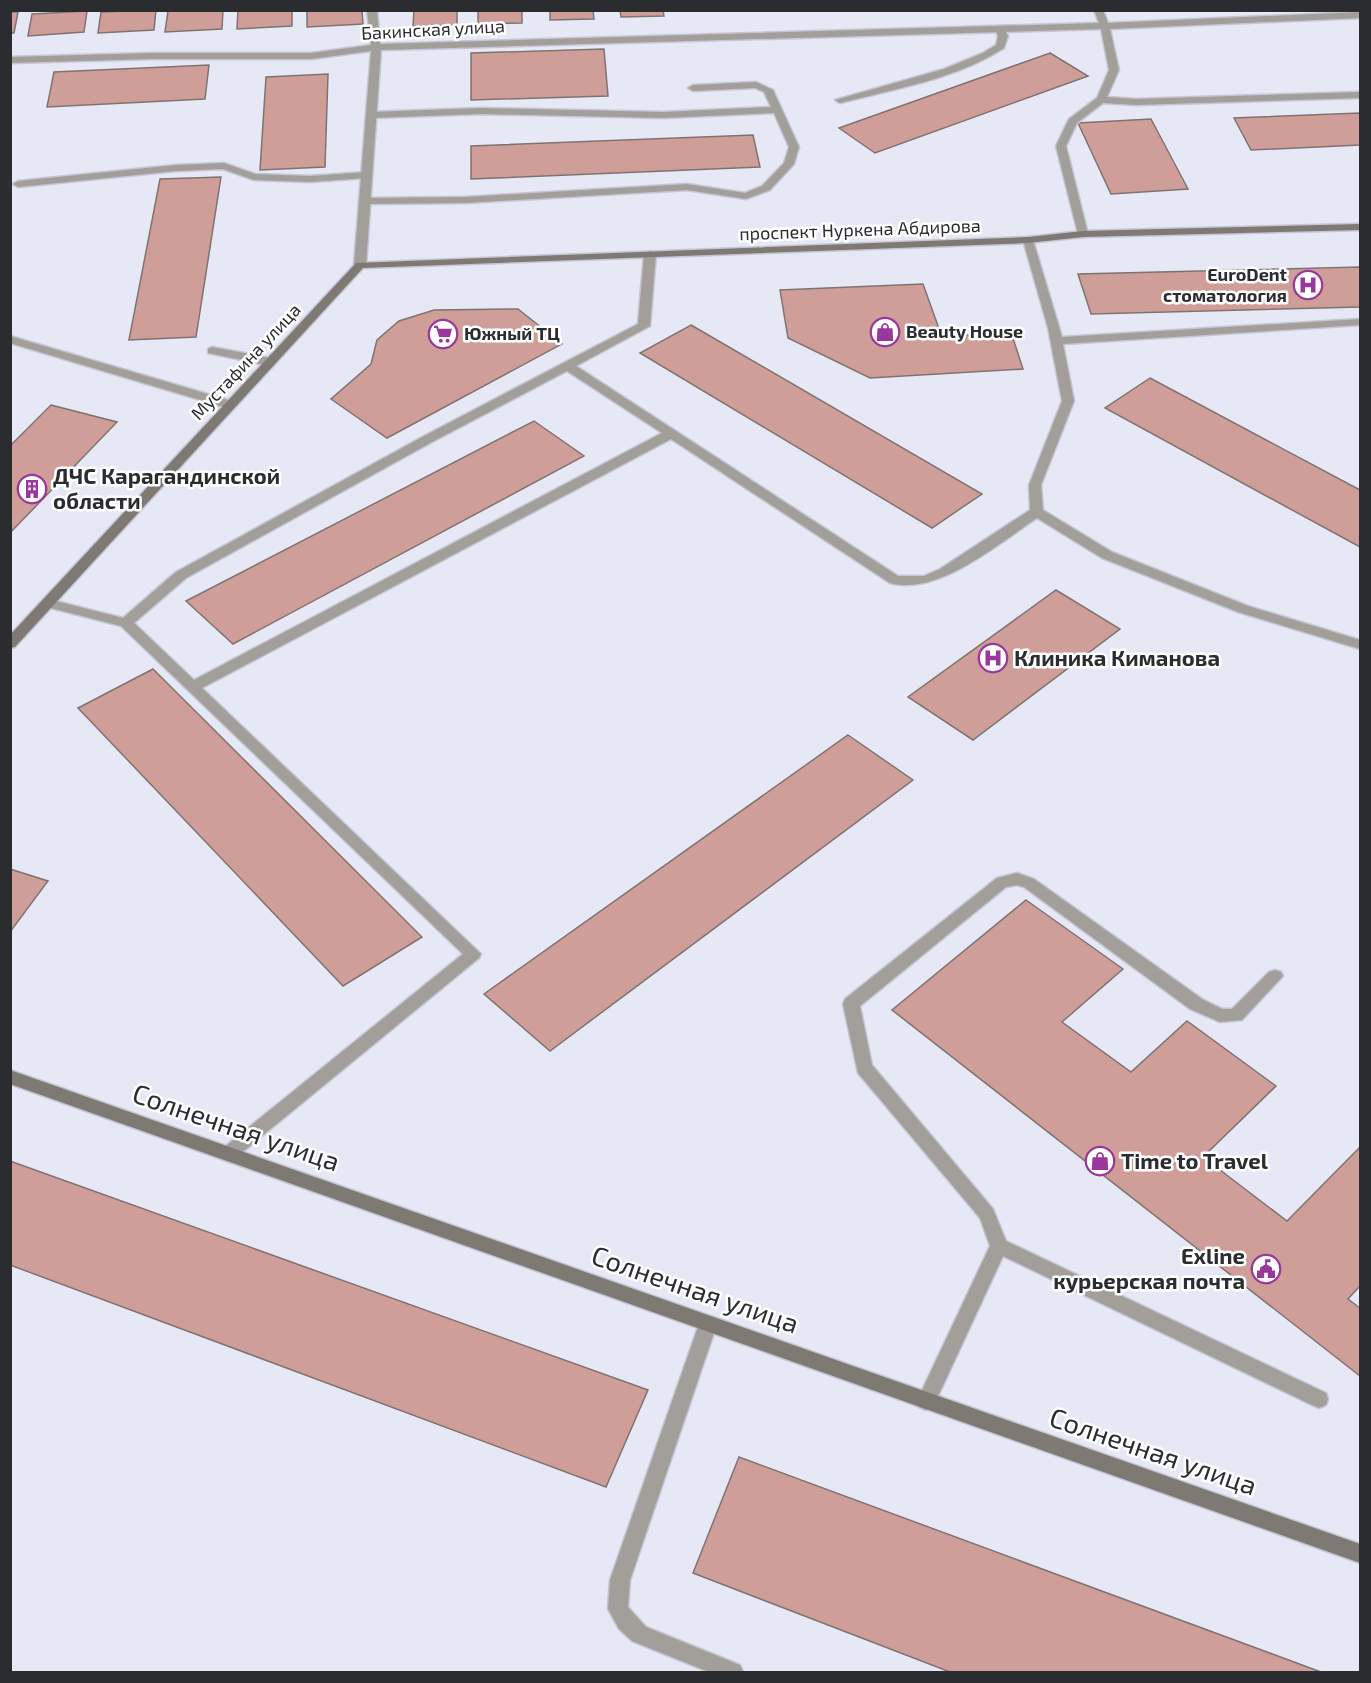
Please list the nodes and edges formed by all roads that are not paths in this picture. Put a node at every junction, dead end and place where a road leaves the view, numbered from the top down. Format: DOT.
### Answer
graph roads {
  1 [pos="372,10"];
  2 [pos="1098,10"];
  3 [pos="1360,15"];
  4 [pos="1105,26"];
  5 [pos="1000,29"];
  6 [pos="376,47"];
  7 [pos="10,60"];
  8 [pos="693,88"];
  9 [pos="1360,95"];
  10 [pos="840,100"];
  11 [pos="1101,100"];
  12 [pos="776,110"];
  13 [pos="371,115"];
  14 [pos="367,175"];
  15 [pos="18,184"];
  16 [pos="364,201"];
  17 [pos="1360,227"];
  18 [pos="1083,234"];
  19 [pos="1028,240"];
  20 [pos="650,254"];
  21 [pos="360,265"];
  22 [pos="1360,322"];
  23 [pos="10,339"];
  24 [pos="1057,341"];
  25 [pos="212,351"];
  26 [pos="270,362"];
  27 [pos="568,366"];
  28 [pos="231,405"];
  29 [pos="670,434"];
  30 [pos="1037,512"];
  31 [pos="48,603"];
  32 [pos="126,623"];
  33 [pos="10,644"];
  34 [pos="1360,645"];
  35 [pos="192,687"];
  36 [pos="1275,976"];
  37 [pos="10,1077"];
  38 [pos="228,1154"];
  39 [pos="999,1246"];
  40 [pos="708,1324"];
  41 [pos="1319,1399"];
  42 [pos="926,1401"];
  43 [pos="1360,1554"];
  44 [pos="733,1672"];
  1 -- 6 [label="street"];
  2 -- 4 [label="street"];
  3 -- 4 [label="street, Бакинская улица"];
  4 -- 5 [label="street, Бакинская улица"];
  4 -- 11 [label="street"];
  5 -- 6 [label="street, Бакинская улица"];
  5 -- 10 [label="street"];
  6 -- 7 [label="street, Бакинская улица"];
  6 -- 13 [label="street"];
  8 -- 12 [label="street"];
  9 -- 11 [label="street"];
  11 -- 18 [label="street"];
  12 -- 13 [label="street"];
  12 -- 16 [label="street"];
  13 -- 14 [label="street"];
  14 -- 15 [label="street"];
  14 -- 16 [label="street"];
  16 -- 21 [label="street"];
  17 -- 18 [label="main road, проспект Нуркена Абдирова"];
  18 -- 19 [label="main road, проспект Нуркена Абдирова"];
  19 -- 20 [label="main road, проспект Нуркена Абдирова"];
  19 -- 24 [label="street"];
  20 -- 21 [label="main road, проспект Нуркена Абдирова"];
  20 -- 27 [label="street"];
  21 -- 26 [label="main road, Мустафина улица"];
  22 -- 24 [label="street"];
  23 -- 28 [label="street"];
  24 -- 30 [label="street"];
  25 -- 26 [label="street"];
  26 -- 28 [label="main road, Мустафина улица"];
  27 -- 29 [label="street"];
  27 -- 32 [label="street"];
  28 -- 31 [label="main road, Мустафина улица"];
  29 -- 30 [label="street"];
  29 -- 35 [label="street"];
  30 -- 34 [label="street"];
  31 -- 32 [label="street"];
  31 -- 33 [label="main road, Мустафина улица"];
  32 -- 35 [label="street"];
  35 -- 38 [label="street"];
  36 -- 39 [label="street"];
  37 -- 38 [label="main road, Солнечная улица"];
  38 -- 40 [label="main road, Солнечная улица"];
  39 -- 41 [label="street"];
  39 -- 42 [label="street"];
  40 -- 42 [label="main road, Солнечная улица"];
  40 -- 44 [label="street"];
  42 -- 43 [label="main road, Солнечная улица"];
}
